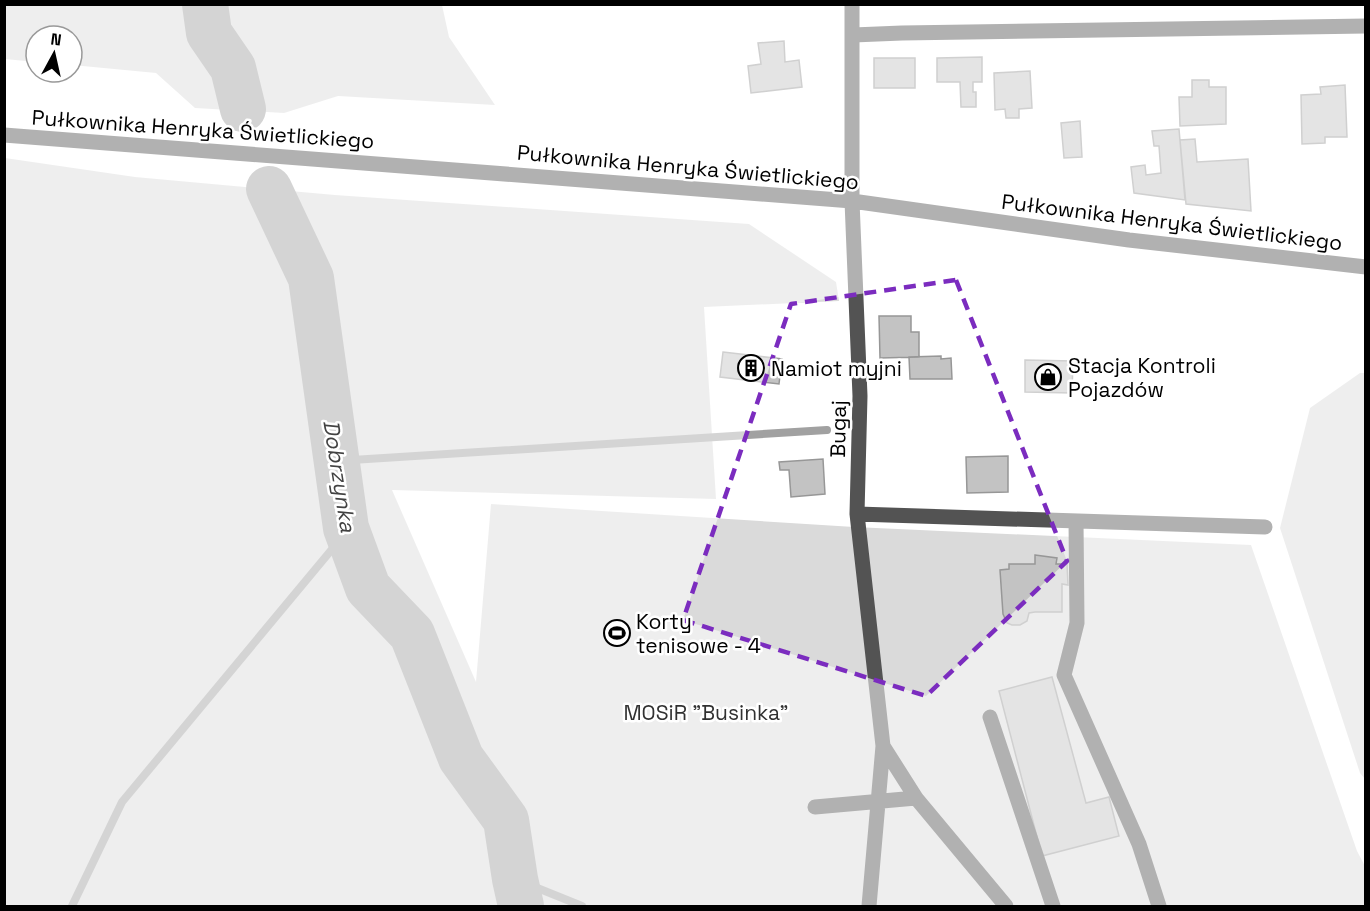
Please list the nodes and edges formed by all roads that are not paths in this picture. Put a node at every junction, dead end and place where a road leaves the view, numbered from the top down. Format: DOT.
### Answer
graph roads {
  1 [pos="852,4"];
  2 [pos="1365,26"];
  3 [pos="853,35"];
  4 [pos="4,135"];
  5 [pos="852,201"];
  6 [pos="1365,267"];
  7 [pos="857,514"];
  8 [pos="1076,521"];
  9 [pos="1266,527"];
  10 [pos="990,717"];
  11 [pos="883,746"];
  12 [pos="915,798"];
  13 [pos="877,801"];
  14 [pos="815,807"];
  15 [pos="869,906"];
  16 [pos="1006,906"];
  17 [pos="1053,906"];
  18 [pos="1159,906"];
  1 -- 3 [label="street, Bugaj"];
  2 -- 3 [label="street"];
  3 -- 5 [label="street, Bugaj"];
  4 -- 5 [label="street, Pułkownika Henryka Świetlickiego"];
  5 -- 6 [label="street, Pułkownika Henryka Świetlickiego"];
  5 -- 7 [label="street, Bugaj"];
  7 -- 8 [label="street"];
  7 -- 11 [label="street, Bugaj"];
  8 -- 9 [label="street"];
  8 -- 18 [label="street"];
  10 -- 17 [label="street"];
  11 -- 12 [label="street"];
  11 -- 13 [label="street"];
  12 -- 13 [label="street"];
  12 -- 16 [label="street"];
  13 -- 14 [label="street"];
  13 -- 15 [label="street"];
}
